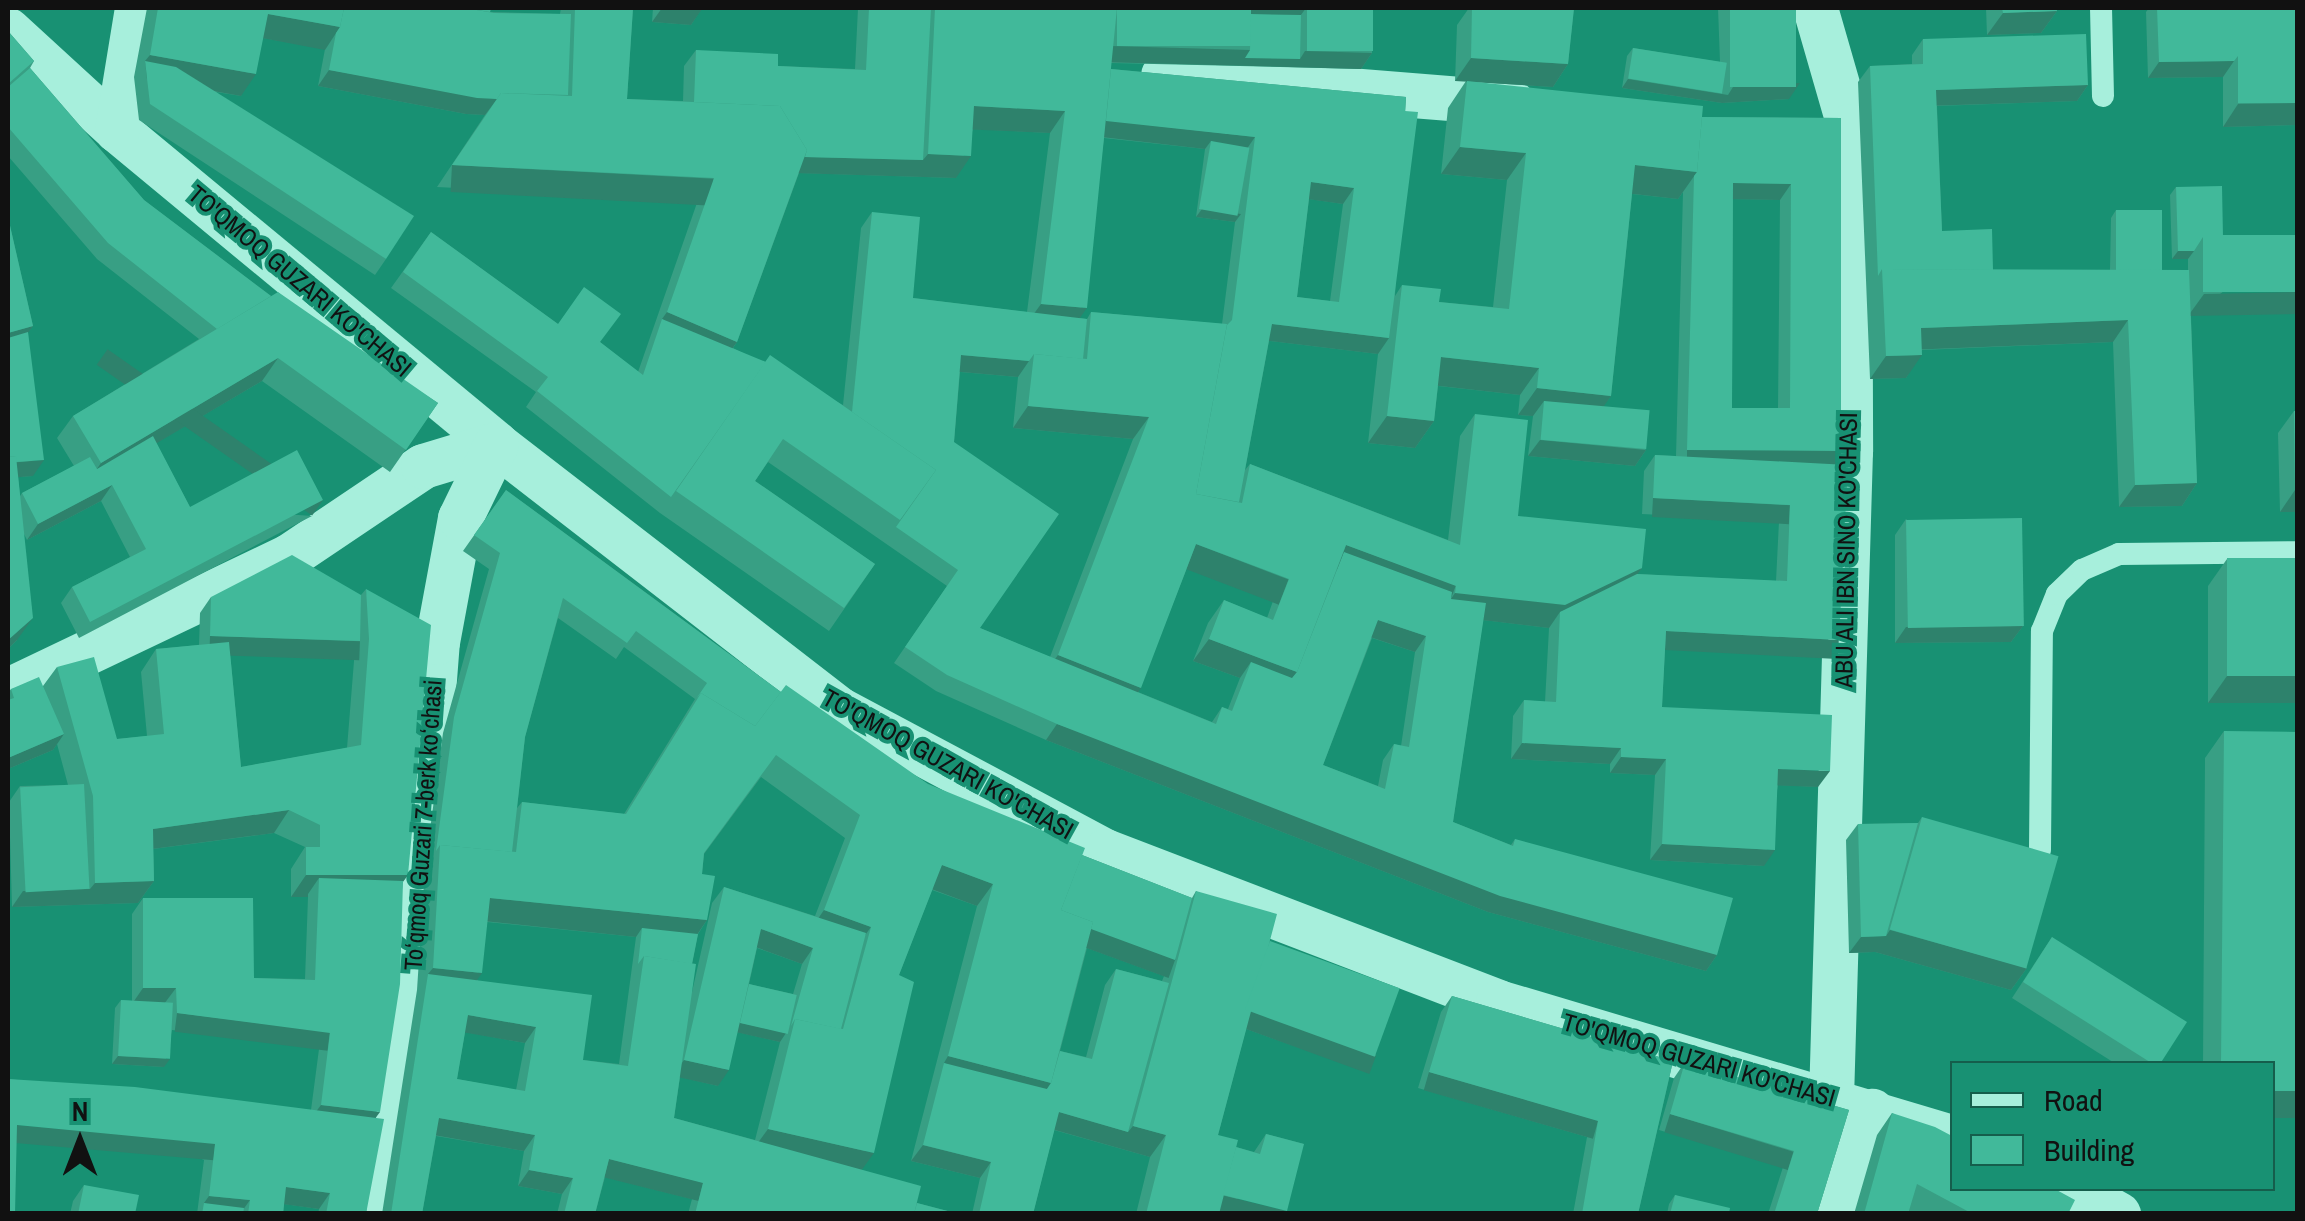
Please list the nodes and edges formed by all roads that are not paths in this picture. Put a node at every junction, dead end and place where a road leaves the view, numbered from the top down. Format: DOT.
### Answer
graph roads {
  1 [pos="137,8"];
  2 [pos="1815,8"];
  3 [pos="2101,8"];
  4 [pos="8,30"];
  5 [pos="1118,71"];
  6 [pos="2103,96"];
  7 [pos="1560,107"];
  8 [pos="117,130"];
  9 [pos="496,444"];
  10 [pos="2298,552"];
  11 [pos="289,556"];
  12 [pos="339,585"];
  13 [pos="8,690"];
  14 [pos="2040,850"];
  15 [pos="1851,1104"];
  16 [pos="1950,1137"];
  17 [pos="2076,1191"];
  18 [pos="370,1214"];
  19 [pos="1837,1214"];
  20 [pos="2118,1214"];
  1 -- 8 [label="street"];
  2 -- 15 [label="street, ABU ALI IBN SINO KO'CHASI"];
  3 -- 6 [label="lane"];
  4 -- 8 [label="street, TO'QMOQ GUZARI KO'CHASI"];
  5 -- 7 [label="street"];
  8 -- 9 [label="street, TO'QMOQ GUZARI KO'CHASI"];
  9 -- 11 [label="street"];
  9 -- 15 [label="street, TO'QMOQ GUZARI KO'CHASI"];
  9 -- 18 [label="street, Toʻqmoq Guzari 7-berk koʻchasi"];
  10 -- 14 [label="lane"];
  11 -- 12 [label="street"];
  11 -- 13 [label="street"];
  15 -- 16 [label="street, TO'QMOQ GUZARI KO'CHASI"];
  15 -- 19 [label="street, ABU ALI IBN SINO KO'CHASI"];
  17 -- 20 [label="street"];
}
